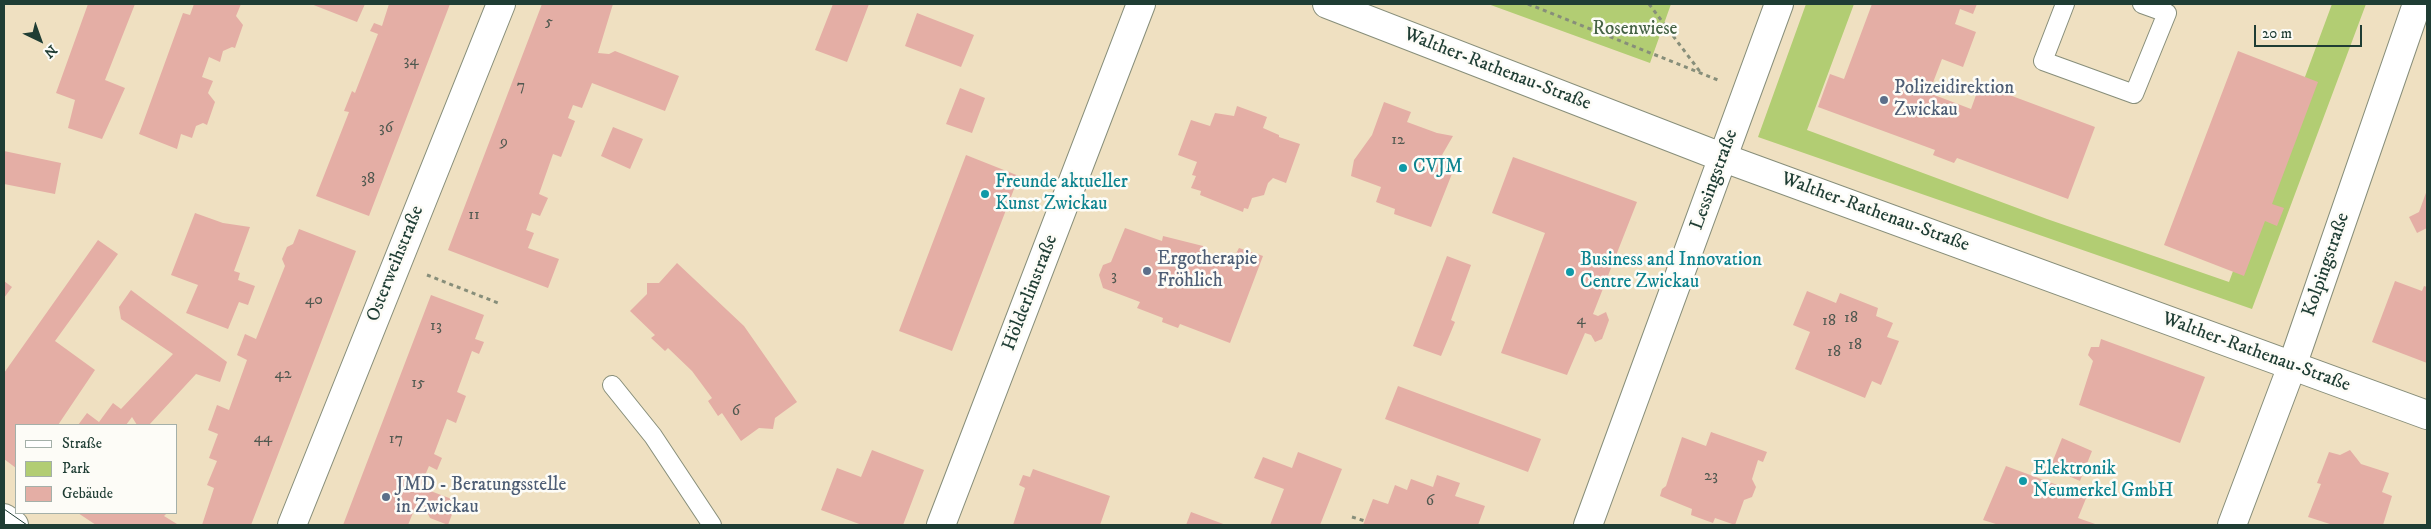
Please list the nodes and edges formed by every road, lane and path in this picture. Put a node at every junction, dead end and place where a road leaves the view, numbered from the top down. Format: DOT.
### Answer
graph roads {
  1 [pos="501,4"];
  2 [pos="1141,4"];
  3 [pos="1326,4"];
  4 [pos="1528,4"];
  5 [pos="1649,4"];
  6 [pos="1779,4"];
  7 [pos="2065,4"];
  8 [pos="2142,4"];
  9 [pos="2418,4"];
  10 [pos="1702,75"];
  11 [pos="1746,91"];
  12 [pos="1724,158"];
  13 [pos="396,262"];
  14 [pos="498,303"];
  15 [pos="2292,366"];
  16 [pos="612,385"];
  17 [pos="2427,415"];
  18 [pos="1352,517"];
  19 [pos="4,518"];
  20 [pos="1364,521"];
  21 [pos="14,525"];
  22 [pos="292,525"];
  23 [pos="712,525"];
  24 [pos="941,525"];
  25 [pos="1588,525"];
  26 [pos="2232,525"];
  1 -- 13 [label="street, Osterweihstraße"];
  2 -- 24 [label="street, Hölderlinstraße"];
  3 -- 12 [label="street, Walther-Rathenau-Straße"];
  4 -- 10 [label="path"];
  5 -- 10 [label="path"];
  6 -- 11 [label="street, Lessingstraße"];
  7 -- 8 [label="lane"];
  9 -- 15 [label="street, Kolpingstraße"];
  10 -- 11 [label="path"];
  11 -- 12 [label="street, Lessingstraße"];
  12 -- 15 [label="street, Walther-Rathenau-Straße"];
  12 -- 25 [label="street, Lessingstraße"];
  13 -- 14 [label="path"];
  13 -- 22 [label="street, Osterweihstraße"];
  15 -- 17 [label="street, Walther-Rathenau-Straße"];
  15 -- 26 [label="street, Kolpingstraße"];
  16 -- 23 [label="lane"];
  18 -- 20 [label="path"];
  19 -- 21 [label="street"];
}
